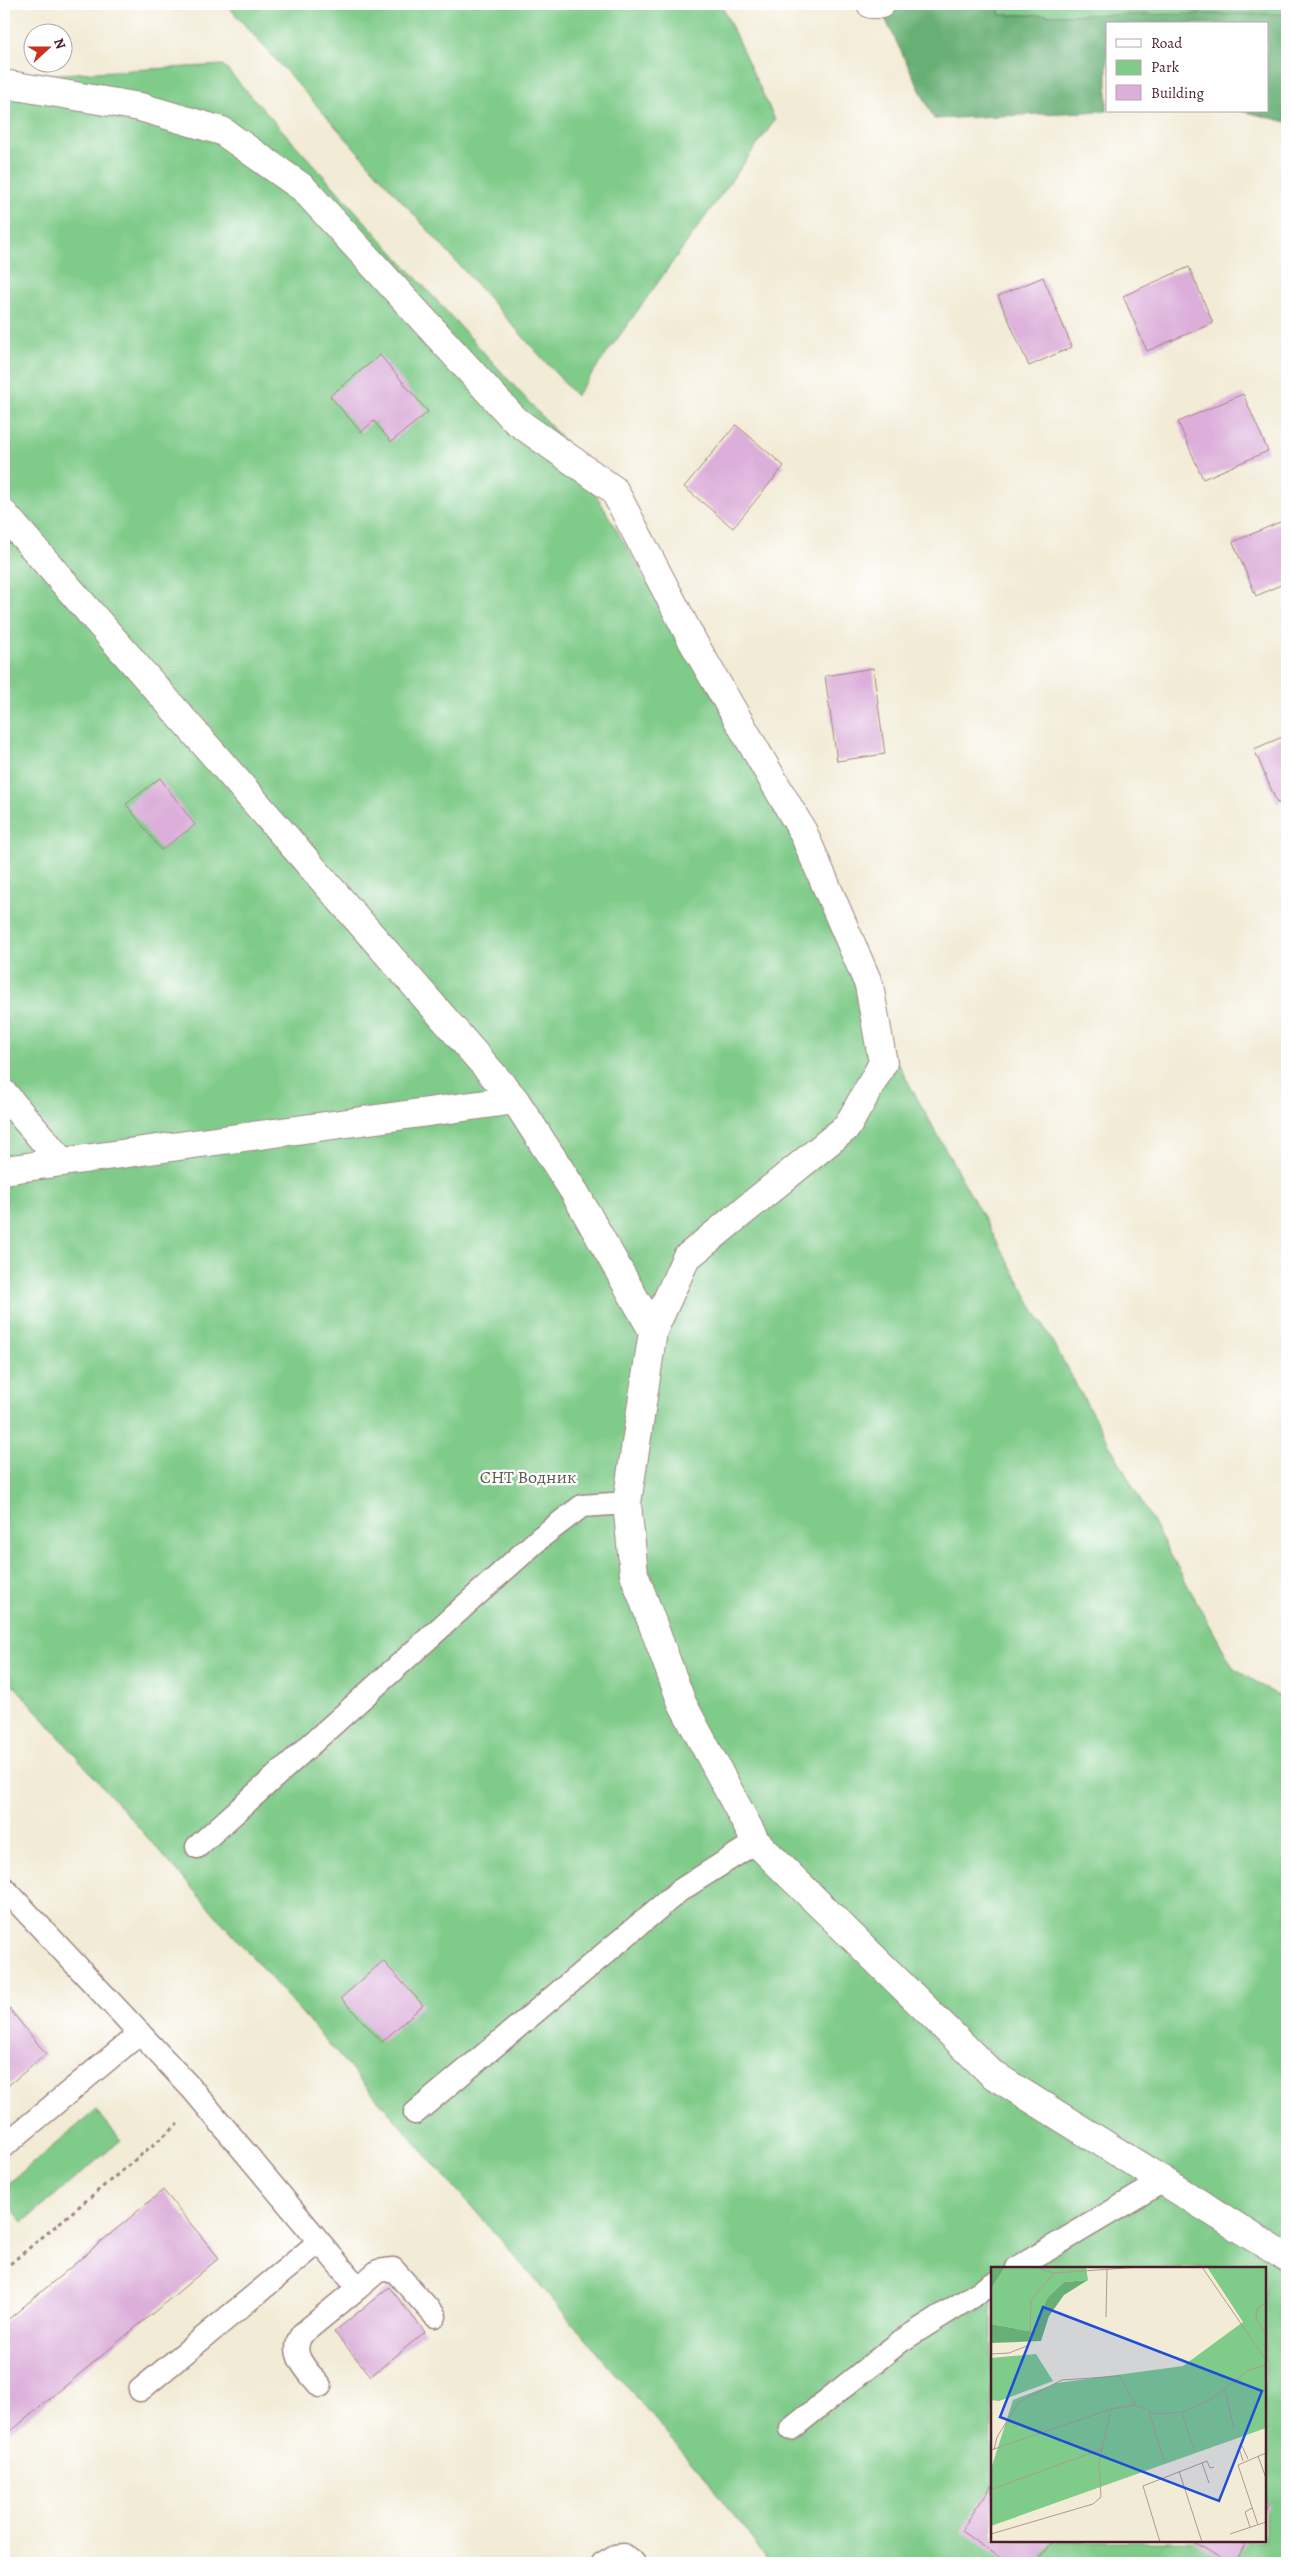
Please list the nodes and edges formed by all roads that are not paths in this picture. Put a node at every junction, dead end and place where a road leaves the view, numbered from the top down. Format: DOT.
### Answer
graph roads {
  1 [pos="872,4"];
  2 [pos="881,4"];
  3 [pos="4,84"];
  4 [pos="4,514"];
  5 [pos="4,1094"];
  6 [pos="515,1100"];
  7 [pos="62,1162"];
  8 [pos="4,1170"];
  9 [pos="654,1332"];
  10 [pos="627,1503"];
  11 [pos="756,1842"];
  12 [pos="197,1847"];
  13 [pos="4,1888"];
  14 [pos="140,2033"];
  15 [pos="414,2113"];
  16 [pos="4,2146"];
  17 [pos="1163,2181"];
  18 [pos="319,2242"];
  19 [pos="1287,2258"];
  20 [pos="1019,2267"];
  21 [pos="991,2285"];
  22 [pos="358,2288"];
  23 [pos="435,2316"];
  24 [pos="320,2386"];
  25 [pos="140,2390"];
  26 [pos="791,2429"];
  27 [pos="603,2563"];
  28 [pos="634,2563"];
  1 -- 2 [label="street"];
  3 -- 9 [label="street"];
  4 -- 6 [label="street"];
  5 -- 7 [label="street"];
  6 -- 7 [label="street"];
  6 -- 9 [label="street"];
  7 -- 8 [label="street"];
  9 -- 10 [label="street"];
  10 -- 11 [label="street"];
  10 -- 12 [label="lane"];
  11 -- 15 [label="lane"];
  11 -- 17 [label="street"];
  13 -- 14 [label="lane"];
  14 -- 16 [label="lane"];
  14 -- 18 [label="lane"];
  17 -- 19 [label="street"];
  17 -- 20 [label="lane"];
  18 -- 22 [label="lane"];
  18 -- 25 [label="lane"];
  21 -- 26 [label="lane"];
  22 -- 23 [label="lane"];
  22 -- 24 [label="lane"];
  27 -- 28 [label="lane"];
}
